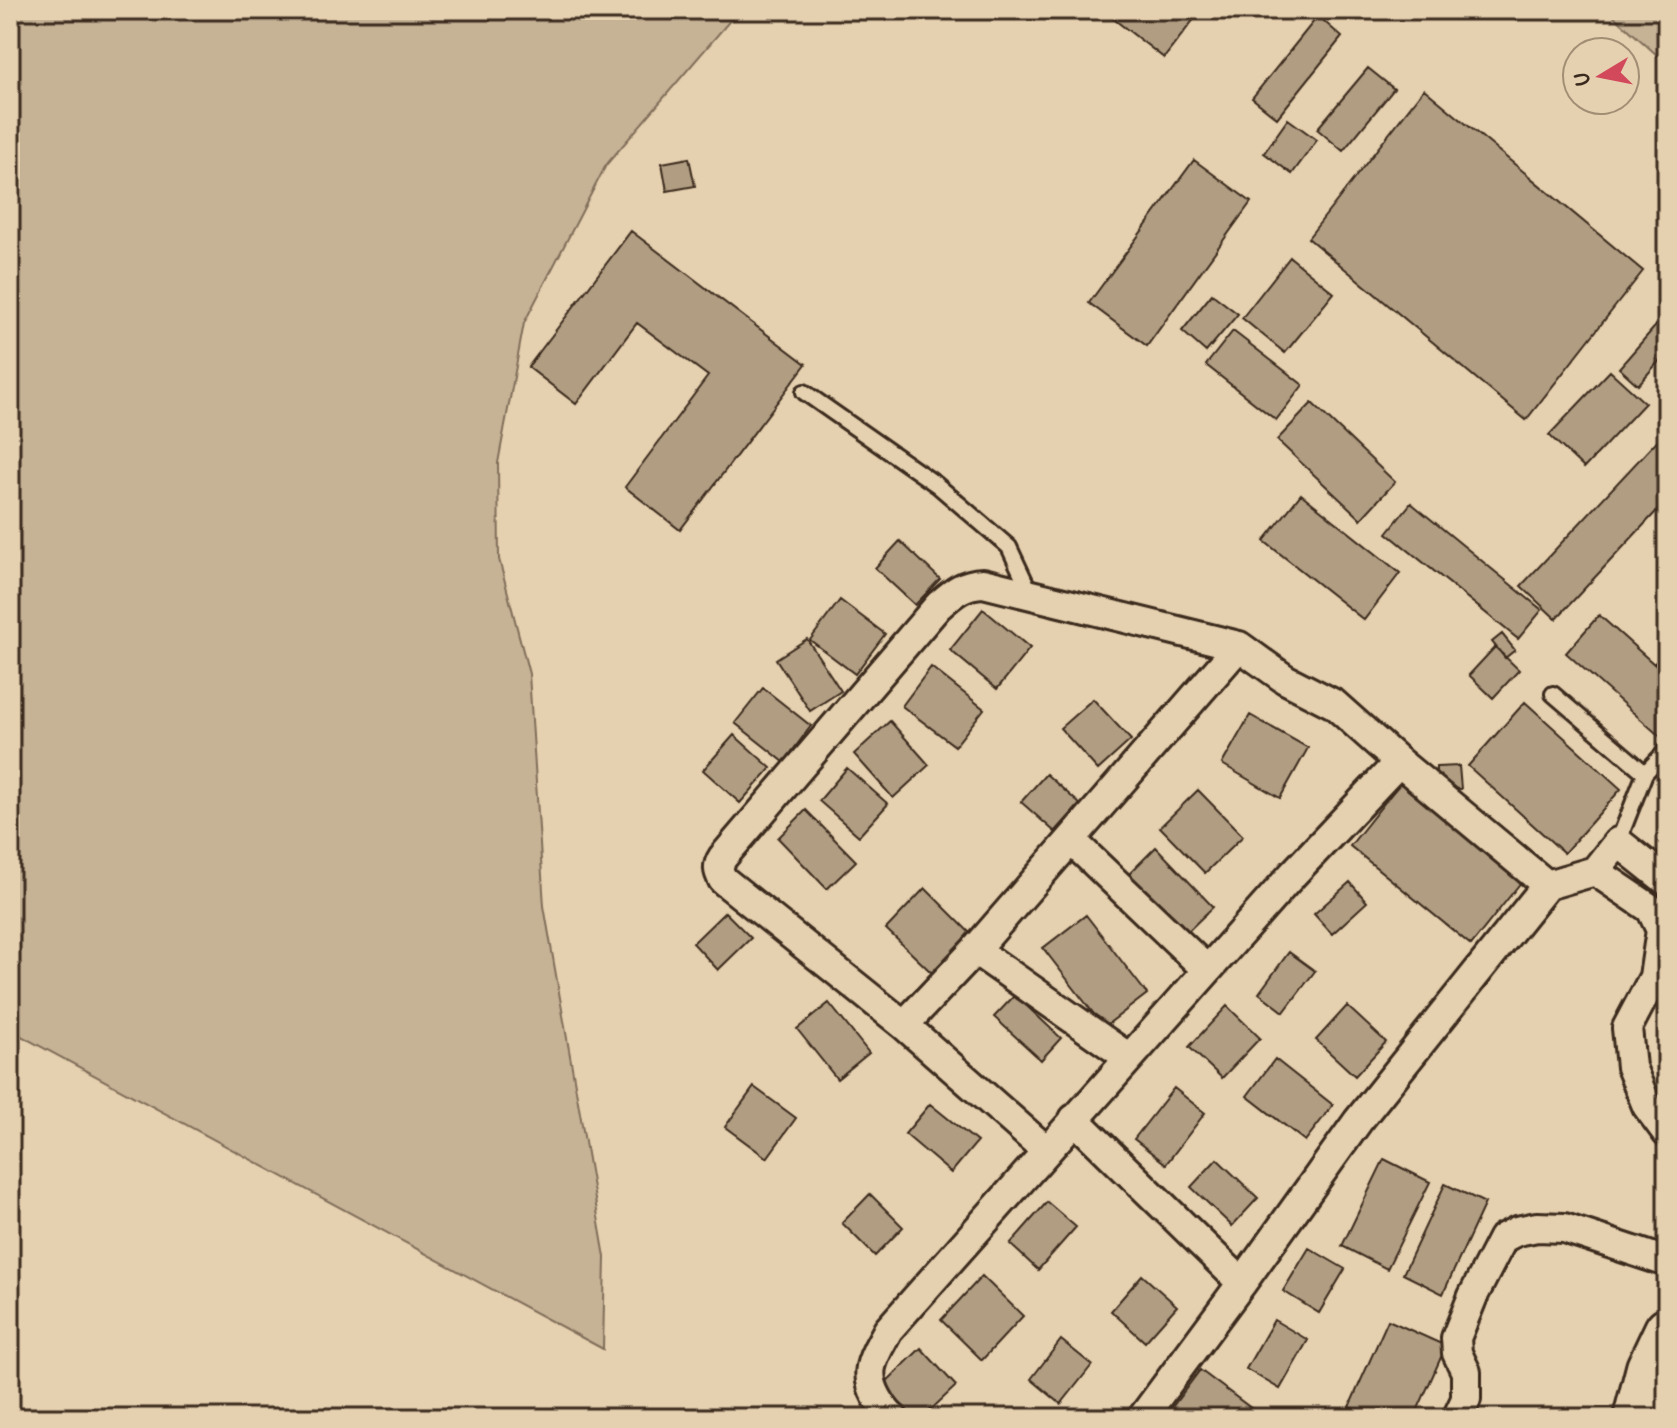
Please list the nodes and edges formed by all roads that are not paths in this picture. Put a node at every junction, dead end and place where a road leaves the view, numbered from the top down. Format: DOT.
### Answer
graph roads {
  1 [pos="804,392"];
  2 [pos="1031,594"];
  3 [pos="1239,646"];
  4 [pos="1553,694"];
  5 [pos="1667,750"];
  6 [pos="1399,762"];
  7 [pos="1645,773"];
  8 [pos="1071,840"];
  9 [pos="1618,842"];
  10 [pos="1595,871"];
  11 [pos="1667,881"];
  12 [pos="1547,885"];
  13 [pos="975,950"];
  14 [pos="1207,970"];
  15 [pos="904,1025"];
  16 [pos="1129,1058"];
  17 [pos="1074,1119"];
  18 [pos="1667,1133"];
  19 [pos="1047,1151"];
  20 [pos="1667,1262"];
  21 [pos="1242,1283"];
  22 [pos="1658,1349"];
  23 [pos="893,1418"];
  24 [pos="1142,1418"];
  25 [pos="1457,1418"];
  26 [pos="1608,1418"];
  27 [pos="1636,1418"];
  1 -- 2 [label="lane"];
  2 -- 3 [label="street"];
  2 -- 15 [label="street"];
  3 -- 6 [label="street"];
  3 -- 8 [label="street"];
  4 -- 7 [label="lane"];
  5 -- 7 [label="lane"];
  6 -- 12 [label="street"];
  6 -- 14 [label="street"];
  7 -- 9 [label="lane"];
  8 -- 13 [label="street"];
  8 -- 14 [label="street"];
  9 -- 10 [label="street"];
  9 -- 11 [label="street"];
  10 -- 12 [label="street"];
  10 -- 18 [label="street"];
  12 -- 21 [label="street"];
  13 -- 15 [label="street"];
  13 -- 16 [label="street"];
  14 -- 16 [label="street"];
  15 -- 19 [label="street"];
  16 -- 17 [label="street"];
  17 -- 19 [label="street"];
  17 -- 21 [label="street"];
  19 -- 23 [label="street"];
  20 -- 25 [label="street"];
  21 -- 24 [label="street"];
  22 -- 26 [label="highway"];
  22 -- 27 [label="highway"];
}
